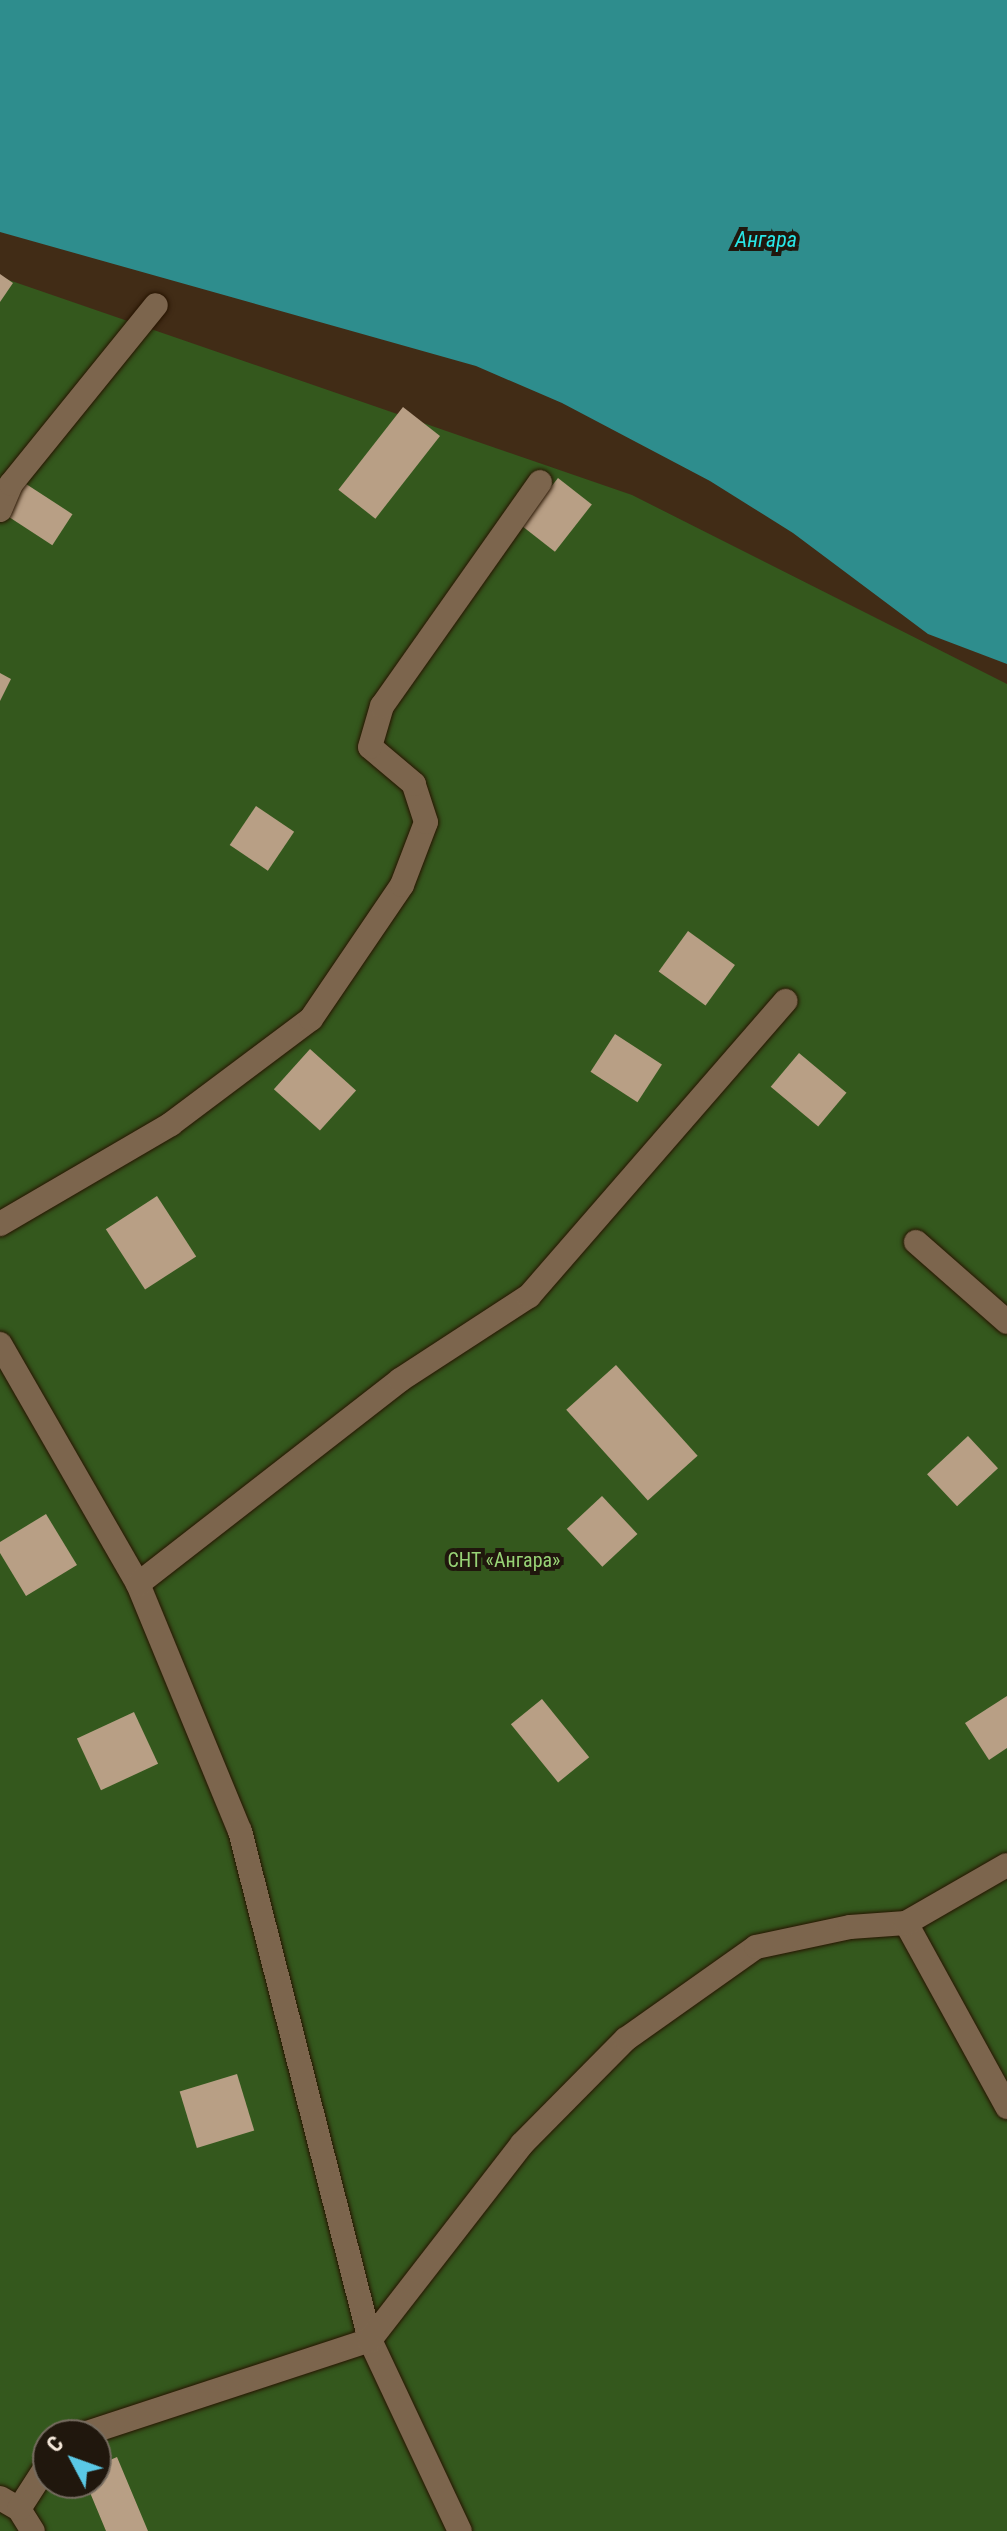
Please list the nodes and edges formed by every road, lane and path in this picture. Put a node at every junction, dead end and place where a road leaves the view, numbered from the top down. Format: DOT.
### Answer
graph roads {
  1 [pos="156,305"];
  2 [pos="540,482"];
  3 [pos="0,510"];
  4 [pos="785,1001"];
  5 [pos="0,1224"];
  6 [pos="916,1242"];
  7 [pos="1007,1322"];
  8 [pos="0,1344"];
  9 [pos="138,1584"];
  10 [pos="1007,1865"];
  11 [pos="906,1923"];
  12 [pos="1007,2107"];
  13 [pos="370,2340"];
  14 [pos="112,2425"];
  15 [pos="32,2481"];
  16 [pos="10,2504"];
  17 [pos="33,2531"];
  18 [pos="460,2531"];
  1 -- 3 [label="street"];
  2 -- 5 [label="street"];
  4 -- 9 [label="street"];
  6 -- 7 [label="street"];
  8 -- 9 [label="street"];
  9 -- 13 [label="street"];
  10 -- 11 [label="street"];
  11 -- 12 [label="street"];
  11 -- 13 [label="street"];
  13 -- 14 [label="street"];
  13 -- 18 [label="street"];
  15 -- 16 [label="street"];
  16 -- 17 [label="street"];
}
